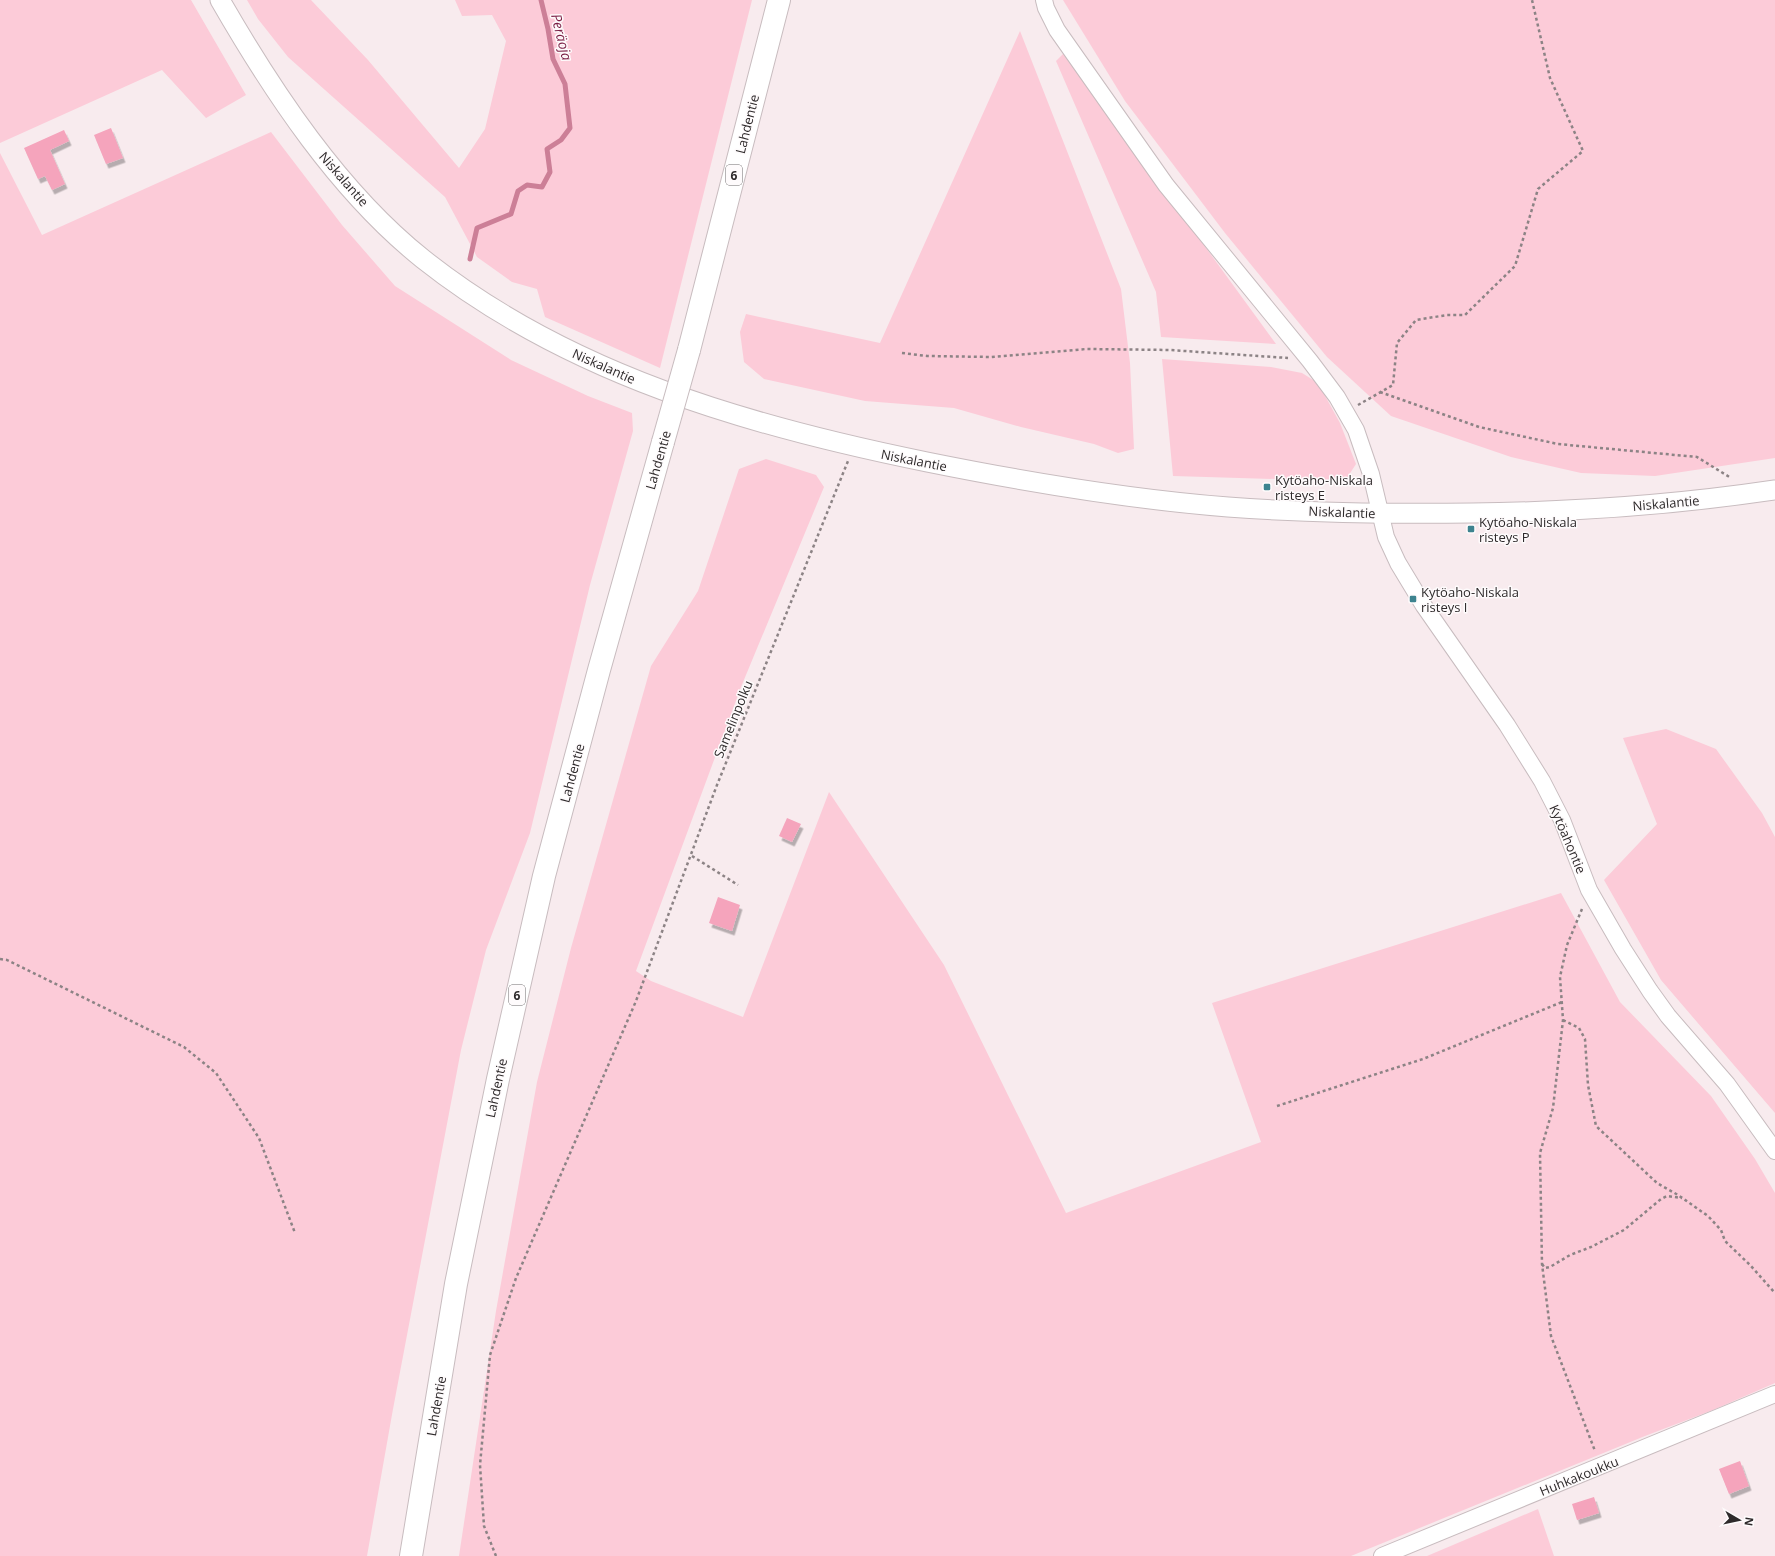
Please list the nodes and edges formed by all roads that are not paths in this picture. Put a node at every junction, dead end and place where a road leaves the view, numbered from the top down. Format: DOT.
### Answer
graph roads {
  1 [pos="220,0"];
  2 [pos="779,0"];
  3 [pos="1044,0"];
  4 [pos="1775,490"];
  5 [pos="1380,514"];
  6 [pos="1775,1151"];
  7 [pos="1775,1394"];
  8 [pos="411,1556"];
  9 [pos="1382,1556"];
  1 -- 5 [label="street, Niskalantie"];
  2 -- 8 [label="highway, Lahdentie / 6, bridge"];
  3 -- 5 [label="street, Kytöahontie"];
  4 -- 5 [label="street, Niskalantie"];
  5 -- 6 [label="street, Kytöahontie"];
  7 -- 9 [label="street, Huhkakoukku"];
}
